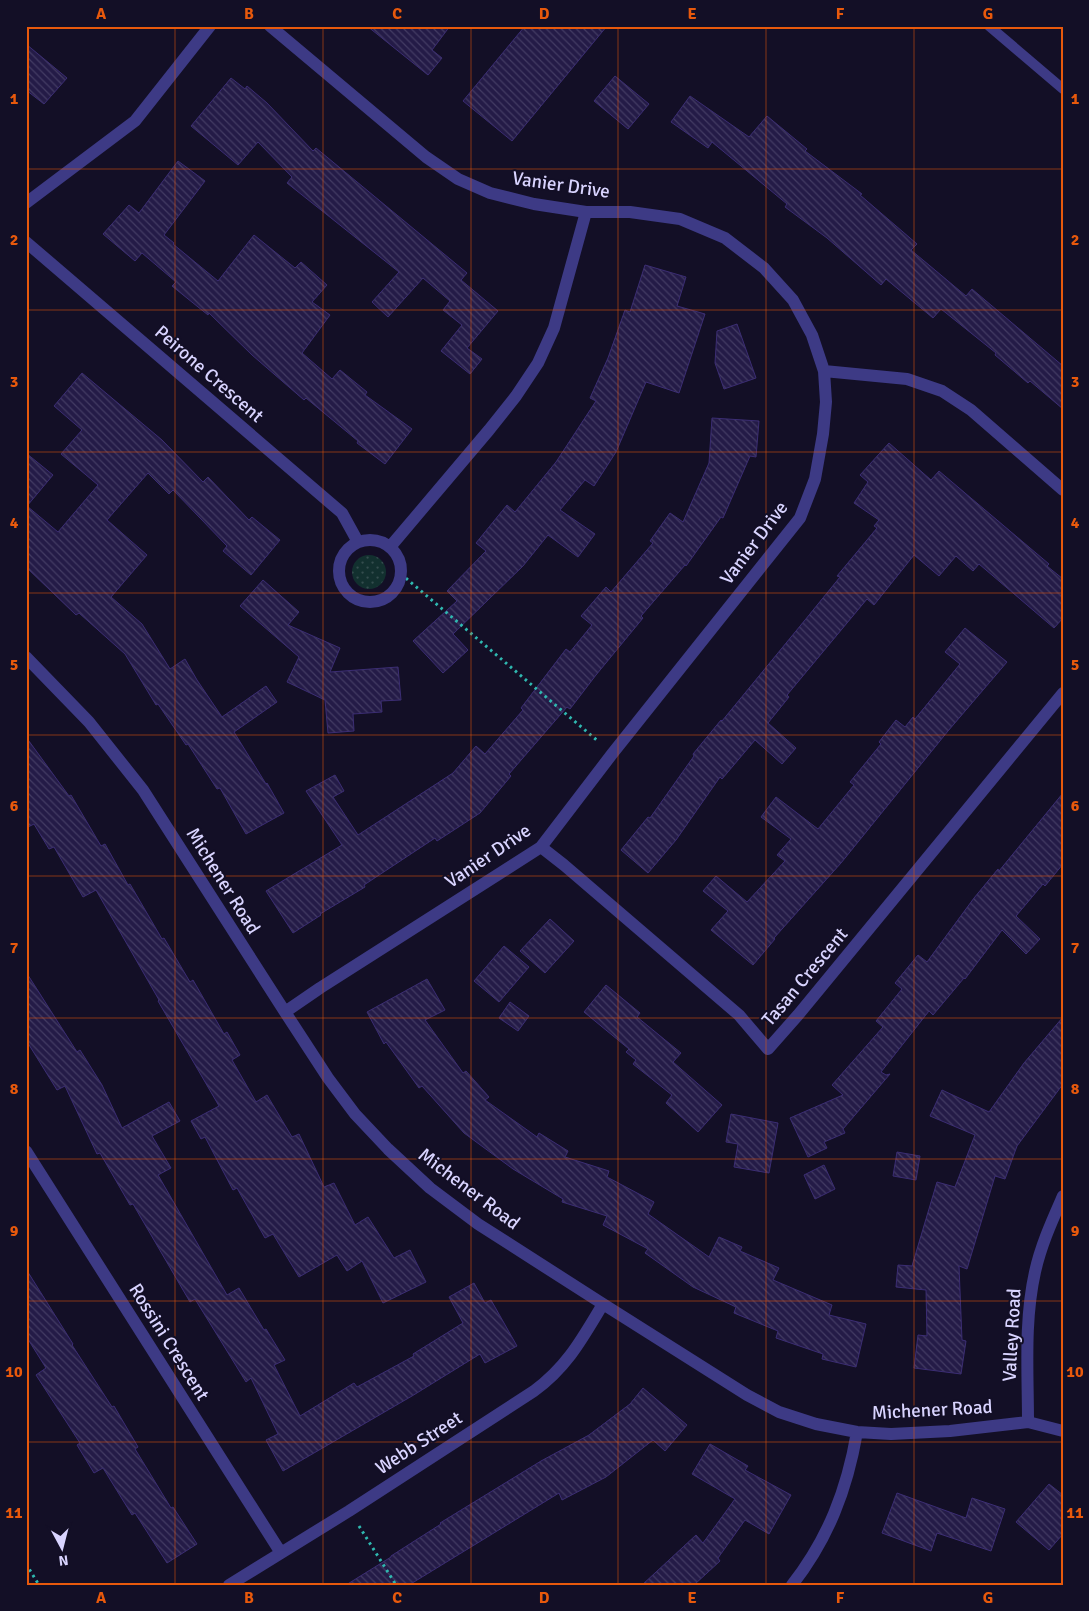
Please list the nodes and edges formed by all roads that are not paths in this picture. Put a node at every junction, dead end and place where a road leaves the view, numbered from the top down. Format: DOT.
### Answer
graph roads {
  1 [pos="210,26"];
  2 [pos="270,26"];
  3 [pos="989,26"];
  4 [pos="1063,89"];
  5 [pos="26,203"];
  6 [pos="586,212"];
  7 [pos="26,242"];
  8 [pos="824,371"];
  9 [pos="1063,490"];
  10 [pos="358,542"];
  11 [pos="390,547"];
  12 [pos="27,658"];
  13 [pos="1063,693"];
  14 [pos="541,847"];
  15 [pos="285,1012"];
  16 [pos="26,1151"];
  17 [pos="1063,1196"];
  18 [pos="603,1304"];
  19 [pos="1028,1422"];
  20 [pos="1063,1430"];
  21 [pos="857,1432"];
  22 [pos="280,1553"];
  23 [pos="230,1585"];
  24 [pos="792,1585"];
  1 -- 5 [label="street"];
  2 -- 6 [label="street, Vanier Drive"];
  3 -- 4 [label="lane"];
  6 -- 8 [label="street, Vanier Drive"];
  6 -- 11 [label="street"];
  7 -- 10 [label="street, Peirone Crescent"];
  8 -- 9 [label="street"];
  8 -- 14 [label="street, Vanier Drive"];
  10 -- 11 [label="street"];
  10 -- 11 [label="street"];
  12 -- 15 [label="street, Michener Road"];
  13 -- 14 [label="street, Tasan Crescent"];
  14 -- 15 [label="street, Vanier Drive"];
  15 -- 18 [label="street, Michener Road"];
  16 -- 22 [label="street, Rossini Crescent"];
  17 -- 19 [label="street, Valley Road"];
  18 -- 21 [label="street, Michener Road"];
  18 -- 22 [label="street, Webb Street"];
  19 -- 20 [label="street, Michener Road"];
  19 -- 21 [label="street, Michener Road"];
  21 -- 24 [label="street"];
  22 -- 23 [label="street, Webb Street"];
}
